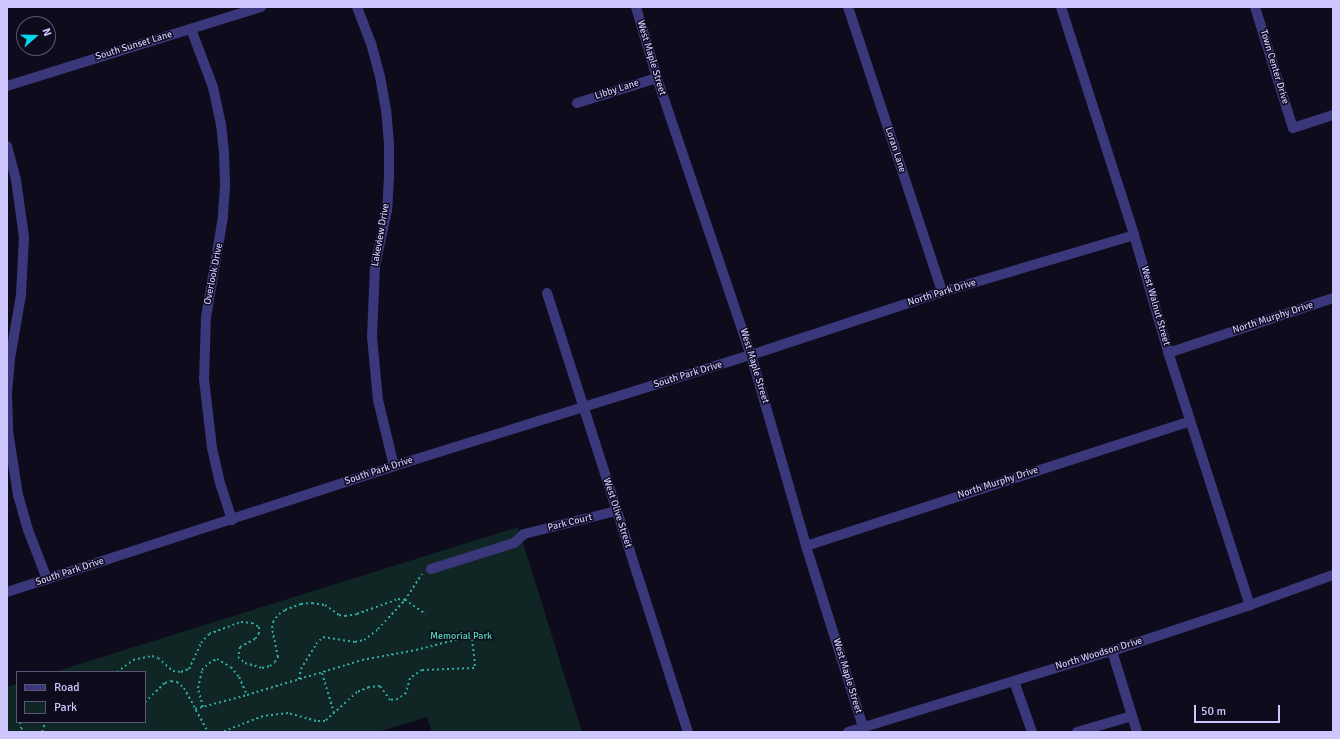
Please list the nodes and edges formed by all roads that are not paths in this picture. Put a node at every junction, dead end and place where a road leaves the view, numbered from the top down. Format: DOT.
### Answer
graph roads {
  1 [pos="261,7"];
  2 [pos="357,7"];
  3 [pos="636,7"];
  4 [pos="848,7"];
  5 [pos="1061,7"];
  6 [pos="1255,7"];
  7 [pos="191,29"];
  8 [pos="657,78"];
  9 [pos="7,86"];
  10 [pos="577,103"];
  11 [pos="1333,115"];
  12 [pos="7,146"];
  13 [pos="1134,235"];
  14 [pos="547,292"];
  15 [pos="942,292"];
  16 [pos="1333,298"];
  17 [pos="10,329"];
  18 [pos="1168,352"];
  19 [pos="751,355"];
  20 [pos="582,407"];
  21 [pos="1190,421"];
  22 [pos="394,466"];
  23 [pos="616,511"];
  24 [pos="232,520"];
  25 [pos="806,546"];
  26 [pos="431,569"];
  27 [pos="1333,575"];
  28 [pos="47,579"];
  29 [pos="7,592"];
  30 [pos="1250,605"];
  31 [pos="1112,651"];
  32 [pos="1014,681"];
  33 [pos="1132,716"];
  34 [pos="863,727"];
  35 [pos="688,732"];
  36 [pos="848,732"];
  37 [pos="1032,732"];
  38 [pos="1077,732"];
  39 [pos="1137,732"];
  1 -- 7 [label="street, South Sunset Lane"];
  2 -- 22 [label="street, Lakeview Drive"];
  3 -- 8 [label="street, West Maple Street"];
  4 -- 15 [label="street, Loran Lane"];
  5 -- 13 [label="street, West Walnut Street"];
  6 -- 11 [label="street, Town Center Drive"];
  7 -- 9 [label="street, South Sunset Lane"];
  7 -- 24 [label="street, Overlook Drive"];
  8 -- 10 [label="street, Libby Lane"];
  8 -- 19 [label="street, West Maple Street"];
  12 -- 17 [label="street"];
  13 -- 15 [label="street, North Park Drive"];
  13 -- 18 [label="street, West Walnut Street"];
  14 -- 20 [label="street, West Olive Street"];
  15 -- 19 [label="street, North Park Drive"];
  16 -- 18 [label="street, North Murphy Drive"];
  17 -- 28 [label="street"];
  18 -- 21 [label="street, West Walnut Street"];
  19 -- 20 [label="street, South Park Drive"];
  19 -- 25 [label="street, West Maple Street"];
  20 -- 22 [label="street, South Park Drive"];
  20 -- 23 [label="street, West Olive Street"];
  21 -- 25 [label="street, North Murphy Drive"];
  21 -- 30 [label="street, West Walnut Street"];
  22 -- 24 [label="street, South Park Drive"];
  23 -- 26 [label="street, Park Court"];
  23 -- 35 [label="street, West Olive Street"];
  24 -- 28 [label="street, South Park Drive"];
  25 -- 34 [label="street, West Maple Street"];
  27 -- 30 [label="street, North Woodson Drive"];
  28 -- 29 [label="street, South Park Drive"];
  30 -- 31 [label="street, North Woodson Drive"];
  31 -- 32 [label="street, North Woodson Drive"];
  31 -- 33 [label="street"];
  32 -- 34 [label="street, North Woodson Drive"];
  32 -- 37 [label="street"];
  33 -- 38 [label="street"];
  33 -- 39 [label="street"];
  34 -- 36 [label="street, North Woodson Drive"];
}
